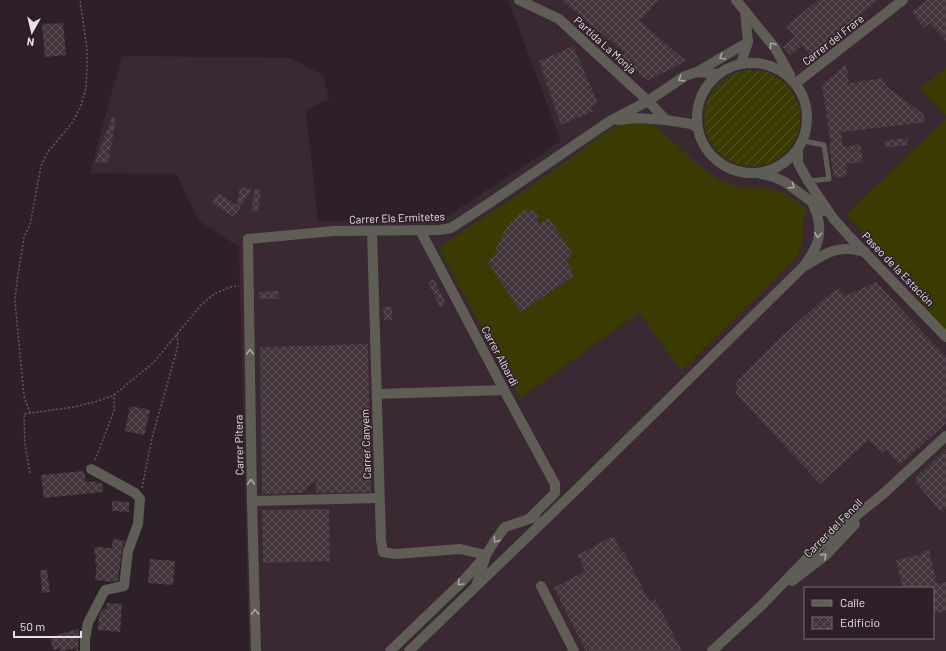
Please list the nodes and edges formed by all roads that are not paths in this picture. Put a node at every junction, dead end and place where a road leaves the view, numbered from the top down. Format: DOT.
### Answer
graph roads {
  1 [pos="519,0"];
  2 [pos="736,0"];
  3 [pos="903,0"];
  4 [pos="746,11"];
  5 [pos="748,42"];
  6 [pos="741,63"];
  7 [pos="697,72"];
  8 [pos="718,74"];
  9 [pos="794,81"];
  10 [pos="648,101"];
  11 [pos="666,120"];
  12 [pos="610,121"];
  13 [pos="698,128"];
  14 [pos="801,145"];
  15 [pos="756,173"];
  16 [pos="808,181"];
  17 [pos="811,200"];
  18 [pos="833,218"];
  19 [pos="420,230"];
  20 [pos="372,231"];
  21 [pos="848,235"];
  22 [pos="248,238"];
  23 [pos="840,249"];
  24 [pos="865,252"];
  25 [pos="803,267"];
  26 [pos="946,337"];
  27 [pos="504,390"];
  28 [pos="376,394"];
  29 [pos="946,436"];
  30 [pos="91,469"];
  31 [pos="379,498"];
  32 [pos="252,502"];
  33 [pos="554,511"];
  34 [pos="529,519"];
  35 [pos="486,555"];
  36 [pos="541,586"];
  37 [pos="476,587"];
  38 [pos="85,651"];
  39 [pos="256,651"];
  40 [pos="390,651"];
  41 [pos="409,651"];
  42 [pos="574,651"];
  43 [pos="712,651"];
  1 -- 10 [label="street, Partida La Monja"];
  2 -- 4 [label="street"];
  3 -- 9 [label="street, Carrer del Frare"];
  4 -- 5 [label="street"];
  9 -- 4 [label="street, one-way"];
  5 -- 6 [label="street"];
  5 -- 7 [label="street, one-way"];
  6 -- 8 [label="street"];
  6 -- 9 [label="street"];
  7 -- 8 [label="street, Carrer Els Ermitetes"];
  7 -- 10 [label="street, Carrer Els Ermitetes, one-way"];
  8 -- 13 [label="street"];
  9 -- 14 [label="street"];
  10 -- 11 [label="street, Partida La Monja"];
  10 -- 12 [label="street, Carrer Els Ermitetes"];
  11 -- 12 [label="street, Carrer Els Ermitetes"];
  11 -- 13 [label="street, Carrer Els Ermitetes"];
  12 -- 19 [label="street, Carrer Els Ermitetes"];
  13 -- 15 [label="street"];
  14 -- 15 [label="street"];
  14 -- 16 [label="street, Paseo de la Estación"];
  14 -- 16 [label="lane"];
  15 -- 17 [label="street, Paseo de la Estación, one-way"];
  16 -- 18 [label="street, Paseo de la Estación"];
  17 -- 18 [label="street, Paseo de la Estación"];
  17 -- 25 [label="street, one-way"];
  18 -- 21 [label="street, Paseo de la Estación"];
  19 -- 20 [label="street, Carrer Els Ermitetes"];
  19 -- 27 [label="street, Carrer Albardi"];
  20 -- 22 [label="street, Carrer Els Ermitetes"];
  20 -- 28 [label="street, Carrer Canyem"];
  21 -- 23 [label="street"];
  21 -- 24 [label="street, Paseo de la Estación"];
  32 -- 22 [label="street, Carrer Pitera, one-way"];
  23 -- 24 [label="street"];
  23 -- 25 [label="street"];
  24 -- 26 [label="street, Paseo de la Estación"];
  25 -- 33 [label="street"];
  27 -- 28 [label="street"];
  27 -- 34 [label="street, Carrer Albardi"];
  28 -- 31 [label="street, Carrer Canyem"];
  29 -- 43 [label="street, Carrer del Fenoll"];
  30 -- 38 [label="street"];
  31 -- 32 [label="street"];
  31 -- 35 [label="street, Carrer Canyem"];
  39 -- 32 [label="street, Carrer Pitera, one-way"];
  33 -- 34 [label="street"];
  33 -- 37 [label="street"];
  34 -- 35 [label="street, one-way"];
  35 -- 37 [label="street"];
  35 -- 40 [label="street, one-way"];
  36 -- 42 [label="street"];
  37 -- 41 [label="street"];
}
